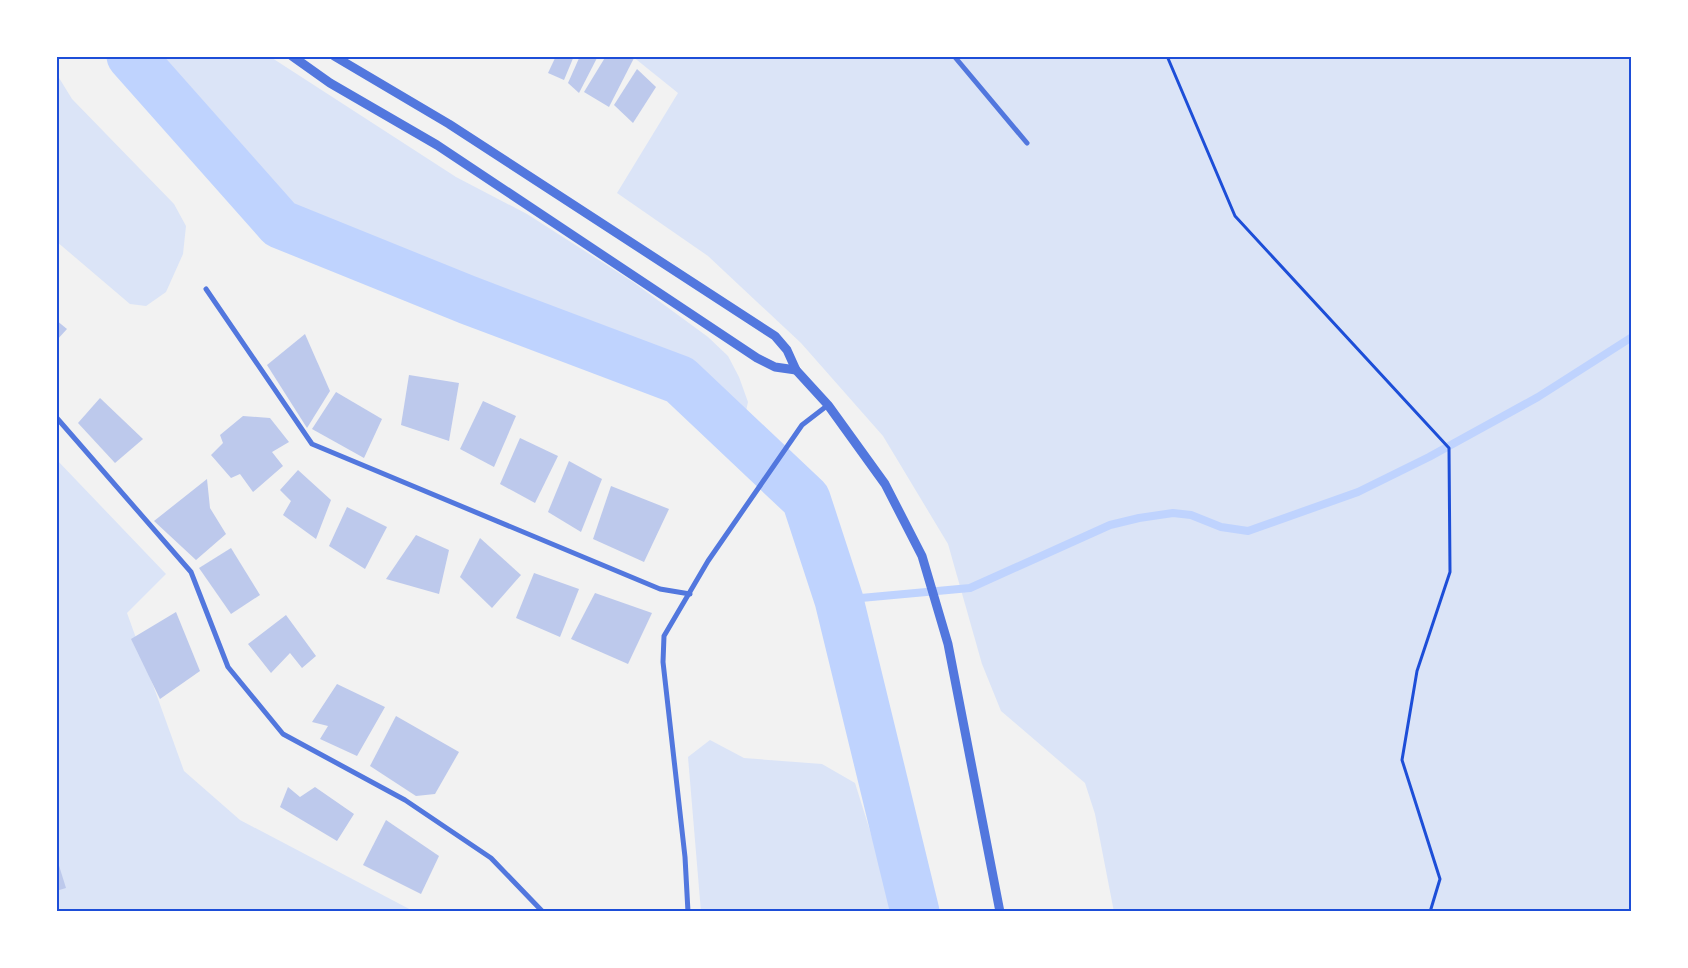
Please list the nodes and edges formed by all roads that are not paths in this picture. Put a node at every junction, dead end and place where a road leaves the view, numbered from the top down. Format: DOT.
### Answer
graph roads {
  1 [pos="292,56"];
  2 [pos="334,56"];
  3 [pos="954,56"];
  4 [pos="1027,144"];
  5 [pos="206,289"];
  6 [pos="796,370"];
  7 [pos="828,405"];
  8 [pos="56,416"];
  9 [pos="690,594"];
  10 [pos="543,912"];
  11 [pos="688,912"];
  12 [pos="1000,912"];
  1 -- 6 [label="street"];
  2 -- 6 [label="street"];
  3 -- 4 [label="street"];
  5 -- 9 [label="street"];
  6 -- 7 [label="street"];
  7 -- 9 [label="street"];
  7 -- 12 [label="street"];
  8 -- 10 [label="street"];
  9 -- 11 [label="street"];
}
